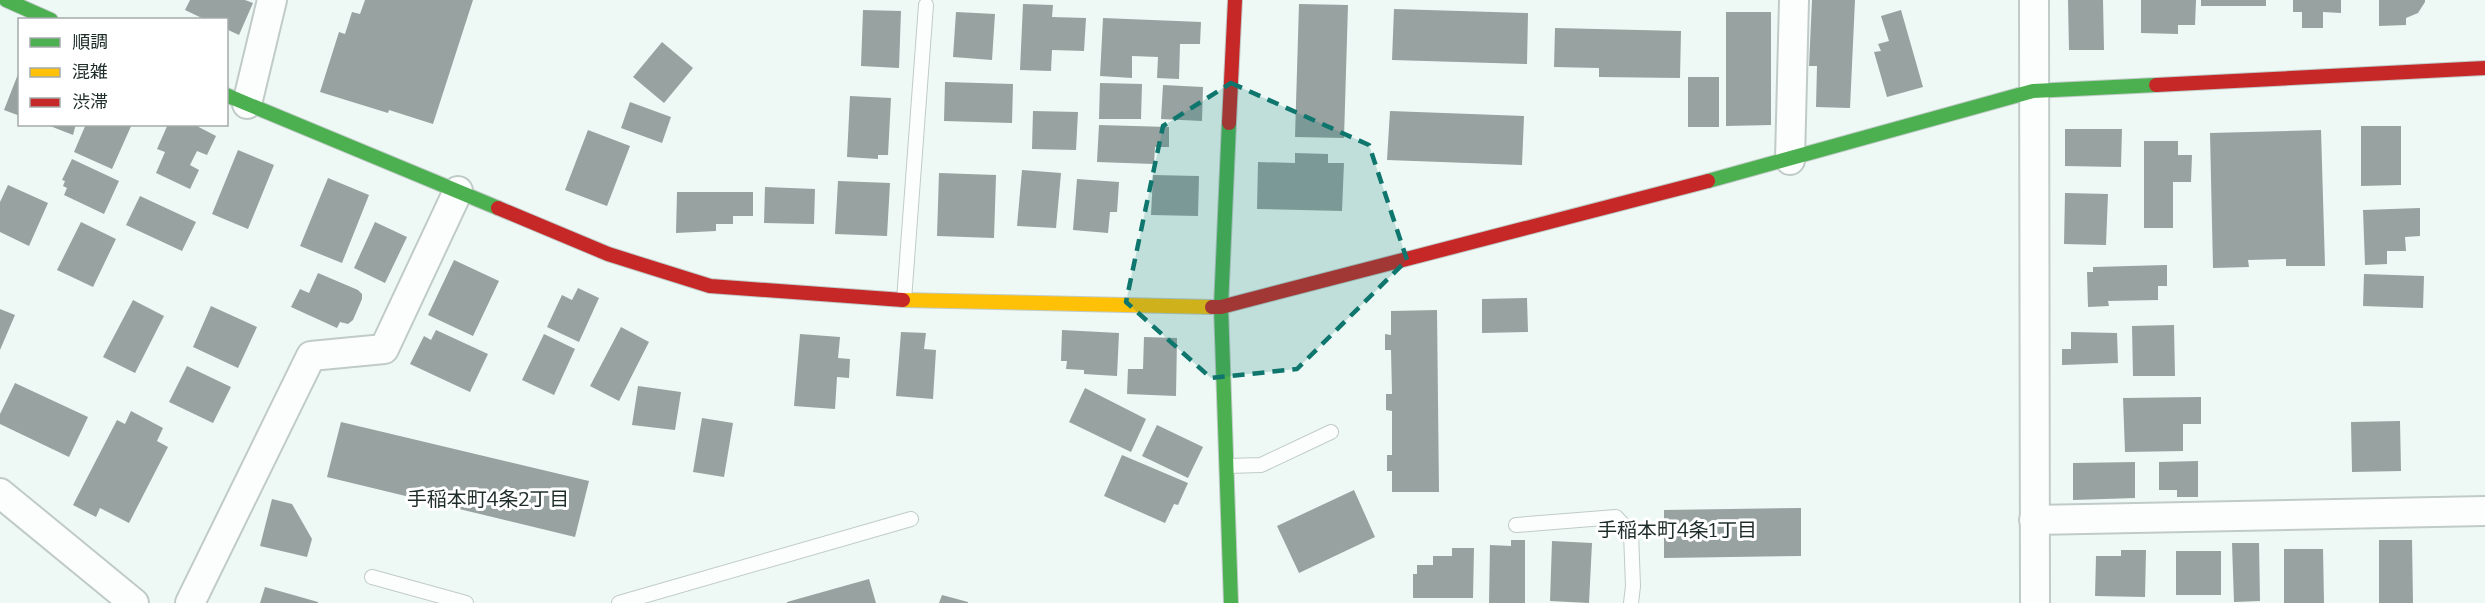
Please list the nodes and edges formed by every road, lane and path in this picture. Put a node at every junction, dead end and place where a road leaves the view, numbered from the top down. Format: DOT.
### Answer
graph roads {
  1 [pos="6,0"];
  2 [pos="272,0"];
  3 [pos="1235,0"];
  4 [pos="1794,0"];
  5 [pos="2034,0"];
  6 [pos="926,5"];
  7 [pos="46,18"];
  8 [pos="2485,68"];
  9 [pos="2033,91"];
  10 [pos="237,100"];
  11 [pos="1790,160"];
  12 [pos="458,191"];
  13 [pos="904,300"];
  14 [pos="1221,307"];
  15 [pos="1331,432"];
  16 [pos="1227,466"];
  17 [pos="0,493"];
  18 [pos="2485,511"];
  19 [pos="911,519"];
  20 [pos="2034,520"];
  21 [pos="1516,525"];
  22 [pos="372,577"];
  23 [pos="134,603"];
  24 [pos="190,603"];
  25 [pos="465,603"];
  26 [pos="619,603"];
  27 [pos="1231,603"];
  28 [pos="1631,603"];
  29 [pos="2035,603"];
  1 -- 7 [label="street"];
  2 -- 10 [label="street"];
  3 -- 14 [label="street"];
  4 -- 11 [label="street"];
  5 -- 9 [label="street"];
  6 -- 13 [label="lane"];
  8 -- 9 [label="street"];
  9 -- 11 [label="street"];
  9 -- 20 [label="street"];
  10 -- 12 [label="street"];
  11 -- 14 [label="street"];
  12 -- 13 [label="street"];
  12 -- 24 [label="street"];
  13 -- 14 [label="street"];
  14 -- 16 [label="street"];
  15 -- 16 [label="lane"];
  16 -- 27 [label="street"];
  17 -- 23 [label="street"];
  18 -- 20 [label="street"];
  19 -- 26 [label="lane"];
  20 -- 29 [label="street"];
  21 -- 28 [label="lane"];
  22 -- 25 [label="lane"];
}
